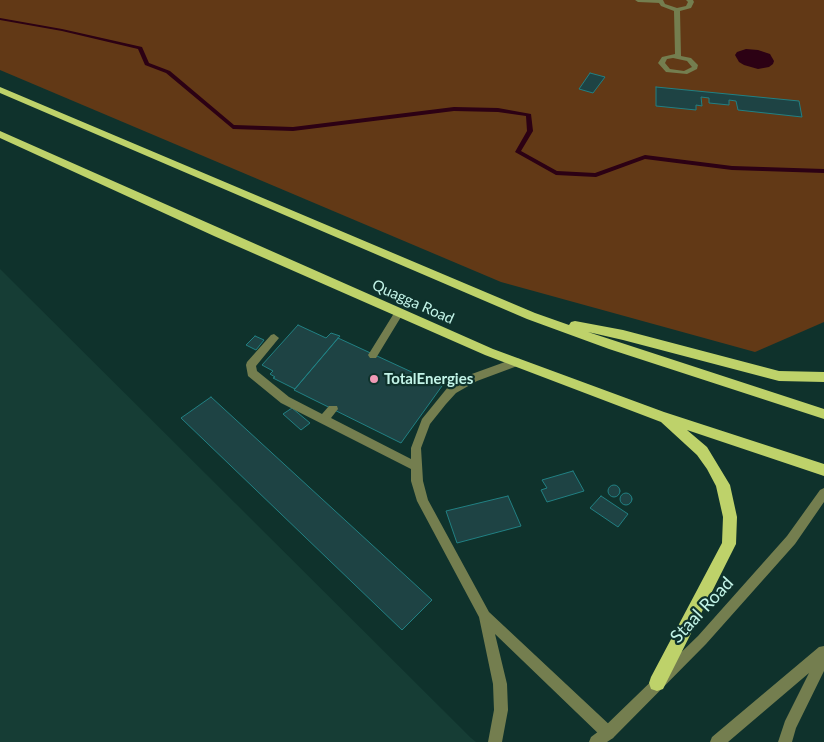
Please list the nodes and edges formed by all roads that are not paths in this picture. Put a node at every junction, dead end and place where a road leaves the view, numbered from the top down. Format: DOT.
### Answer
graph roads {
  1 [pos="638,0"];
  2 [pos="660,0"];
  3 [pos="689,0"];
  4 [pos="677,10"];
  5 [pos="678,56"];
  6 [pos="0,90"];
  7 [pos="0,134"];
  8 [pos="399,312"];
  9 [pos="531,316"];
  10 [pos="274,338"];
  11 [pos="373,355"];
  12 [pos="516,362"];
  13 [pos="824,377"];
  14 [pos="333,409"];
  15 [pos="824,414"];
  16 [pos="660,416"];
  17 [pos="323,419"];
  18 [pos="417,467"];
  19 [pos="824,470"];
  20 [pos="824,493"];
  21 [pos="485,616"];
  22 [pos="824,652"];
  23 [pos="824,657"];
  24 [pos="657,683"];
  25 [pos="611,738"];
  26 [pos="495,742"];
  27 [pos="596,742"];
  28 [pos="717,742"];
  29 [pos="785,742"];
  1 -- 2 [label="street"];
  2 -- 4 [label="street"];
  3 -- 4 [label="street"];
  4 -- 5 [label="street"];
  6 -- 9 [label="main road"];
  7 -- 8 [label="main road, Quagga Road"];
  8 -- 11 [label="street"];
  8 -- 12 [label="main road, Quagga Road"];
  9 -- 13 [label="main road"];
  9 -- 15 [label="main road"];
  10 -- 17 [label="street"];
  12 -- 16 [label="main road, Quagga Road"];
  12 -- 18 [label="street"];
  14 -- 17 [label="street"];
  16 -- 19 [label="main road, Quagga Road"];
  16 -- 24 [label="main road"];
  17 -- 18 [label="street"];
  18 -- 21 [label="street"];
  20 -- 24 [label="street, Staal Road"];
  21 -- 25 [label="street"];
  21 -- 26 [label="street"];
  22 -- 28 [label="street"];
  23 -- 29 [label="street"];
  24 -- 25 [label="street, Staal Road"];
  25 -- 27 [label="street, Staal Road"];
}
